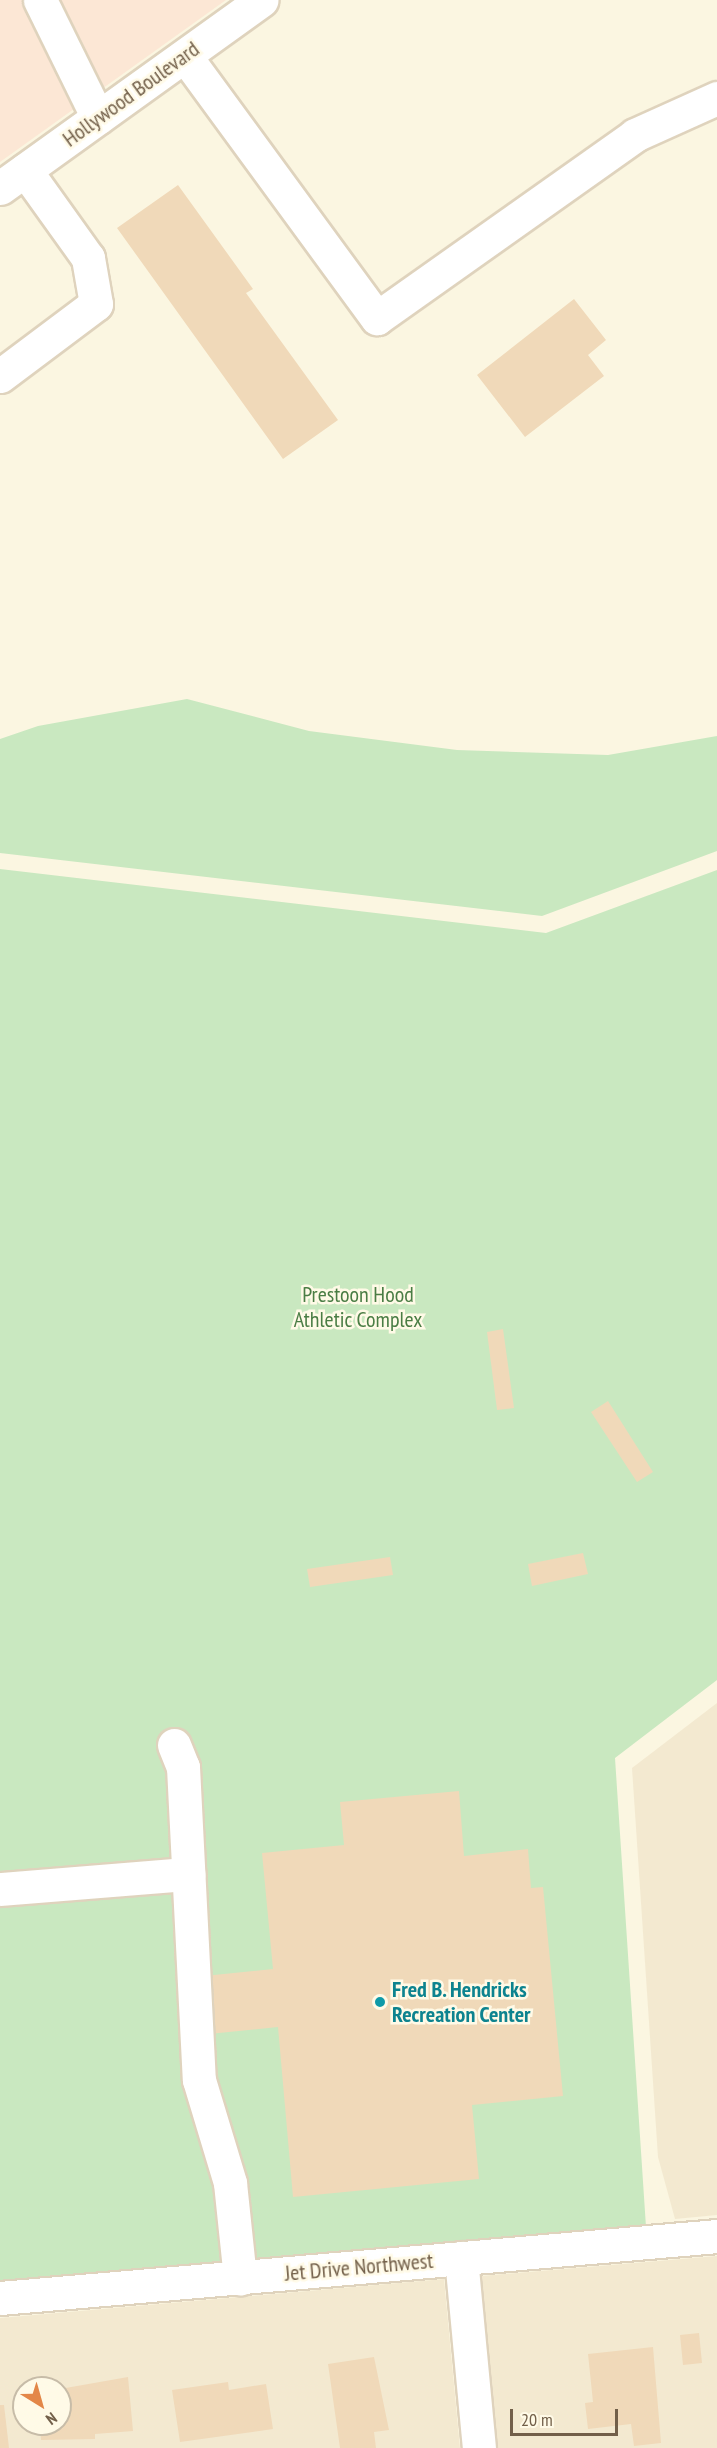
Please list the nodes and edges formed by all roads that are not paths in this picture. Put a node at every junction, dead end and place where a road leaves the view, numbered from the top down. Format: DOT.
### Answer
graph roads {
  1 [pos="40,0"];
  2 [pos="262,0"];
  3 [pos="185,56"];
  4 [pos="717,98"];
  5 [pos="98,118"];
  6 [pos="13,179"];
  7 [pos="0,376"];
  8 [pos="174,1745"];
  9 [pos="188,1874"];
  10 [pos="0,1889"];
  11 [pos="717,2236"];
  12 [pos="461,2258"];
  13 [pos="240,2278"];
  14 [pos="5,2291"];
  15 [pos="479,2448"];
  1 -- 5 [label="street"];
  2 -- 3 [label="street, Hollywood Boulevard"];
  3 -- 4 [label="street"];
  3 -- 5 [label="street, Hollywood Boulevard"];
  5 -- 6 [label="street, Hollywood Boulevard"];
  6 -- 7 [label="street"];
  8 -- 9 [label="street"];
  9 -- 10 [label="street"];
  9 -- 13 [label="street"];
  11 -- 12 [label="street, Jet Drive Northwest"];
  12 -- 13 [label="street, Jet Drive Northwest"];
  12 -- 15 [label="street"];
  13 -- 14 [label="street, Jet Drive Northwest"];
}
